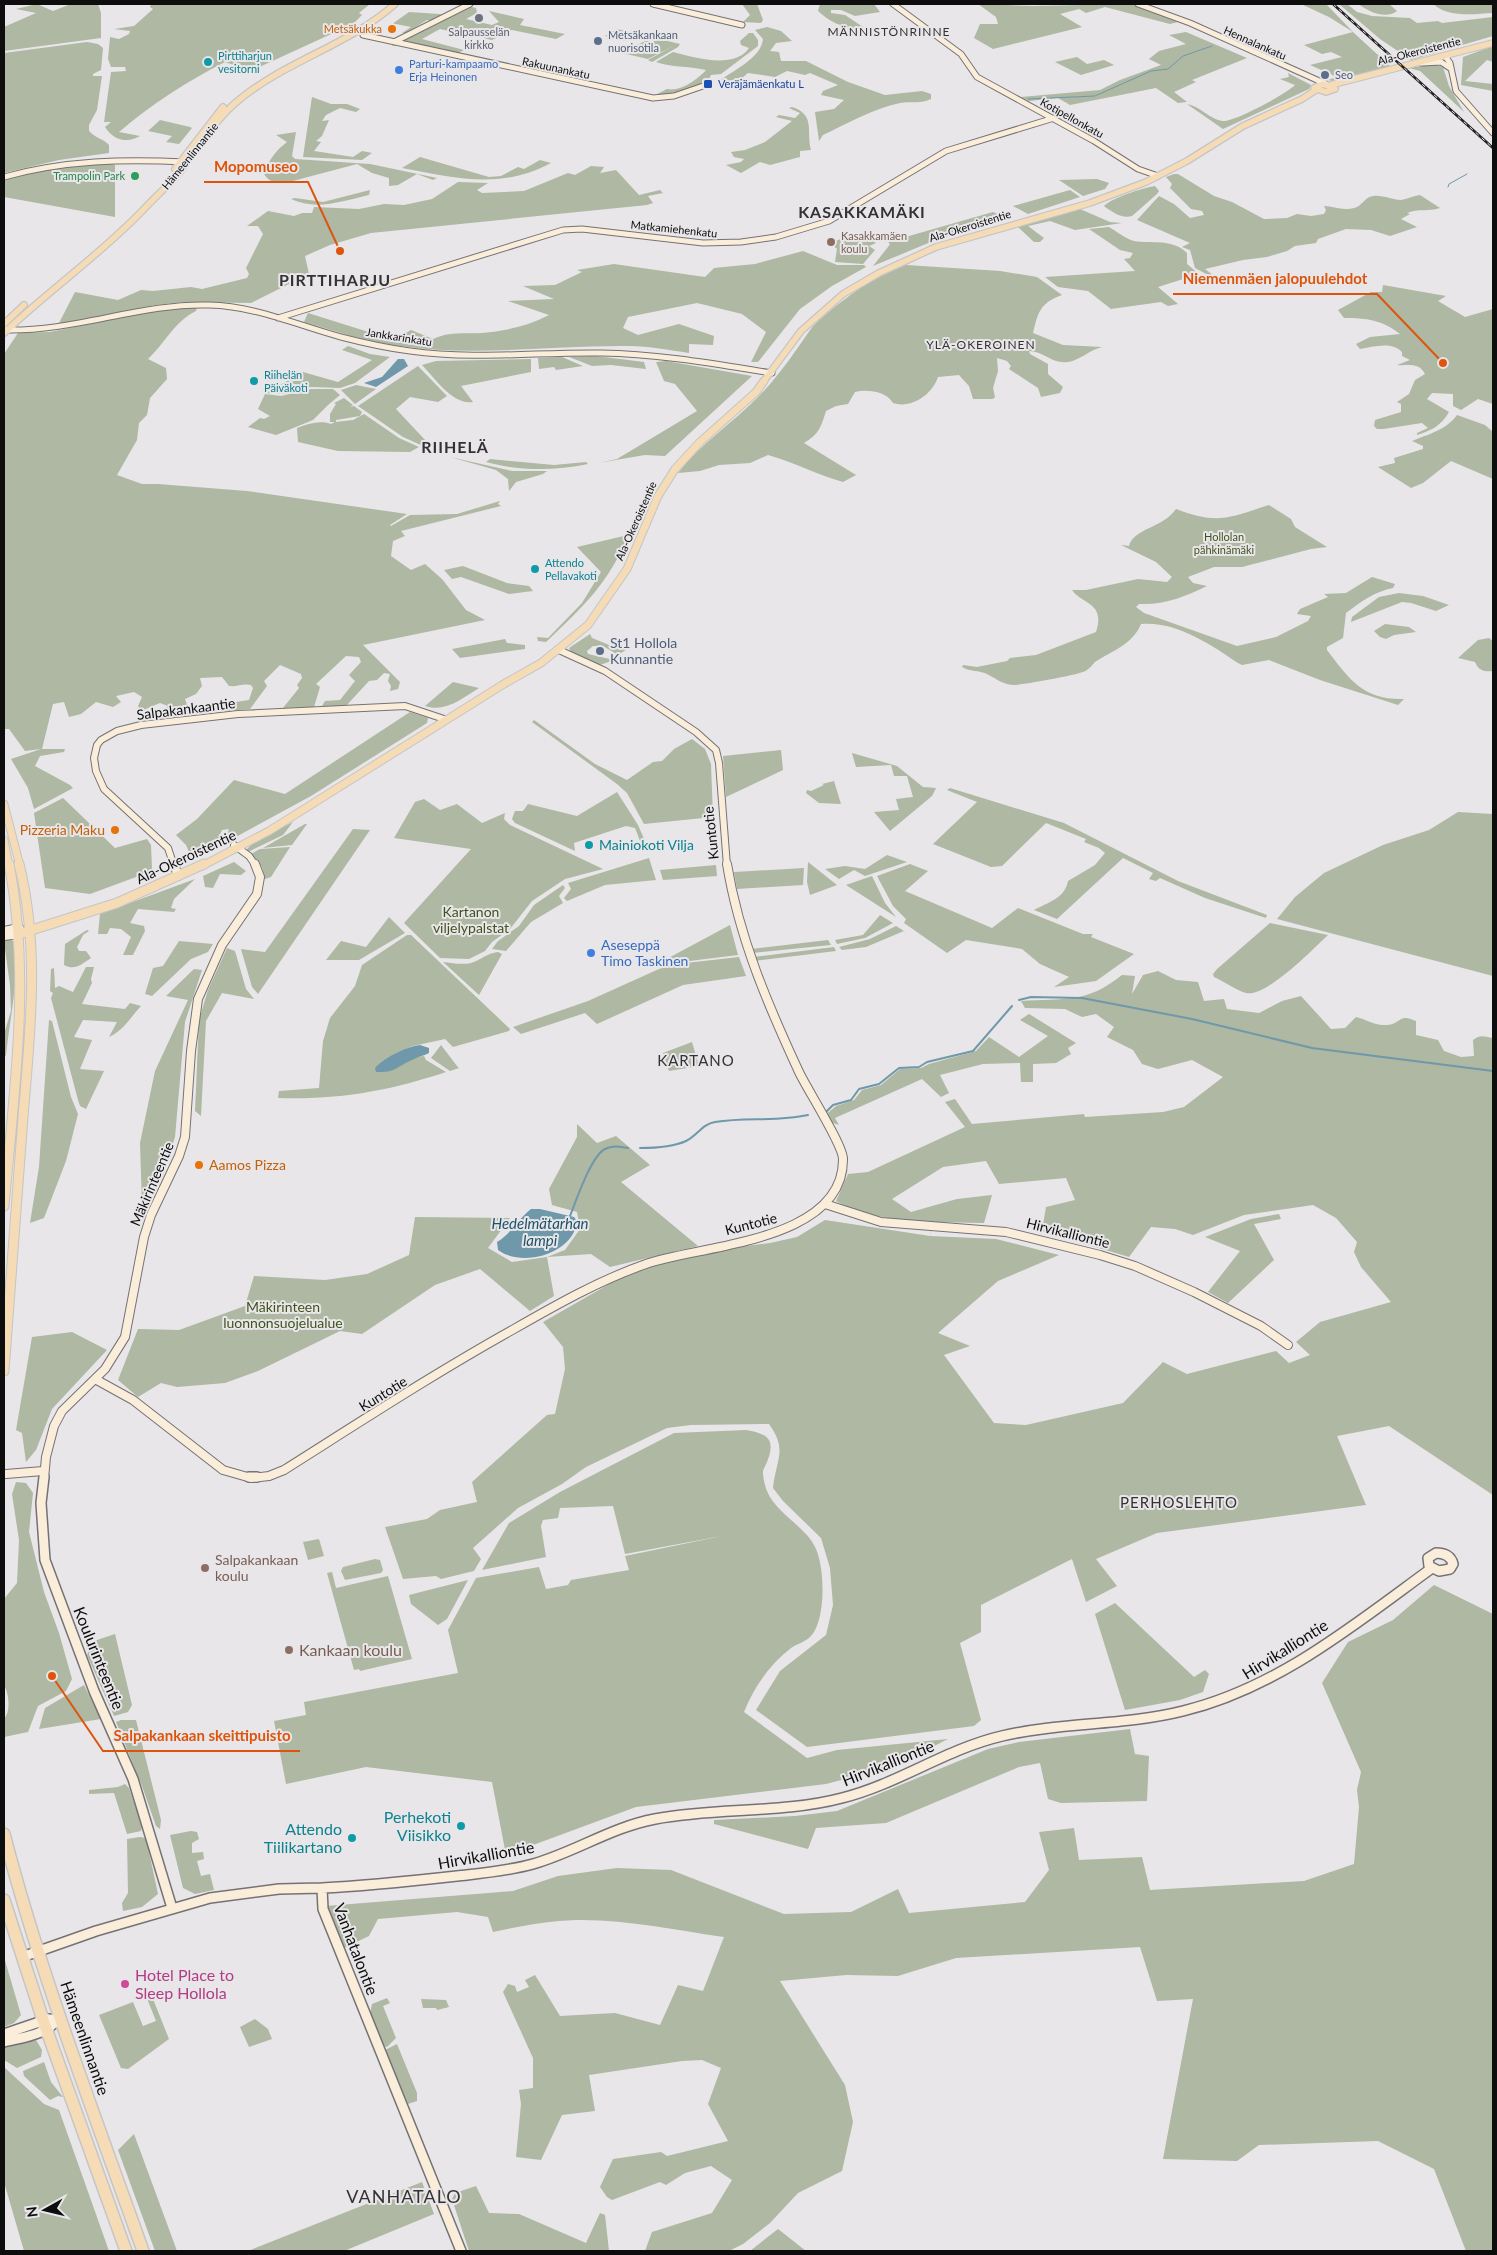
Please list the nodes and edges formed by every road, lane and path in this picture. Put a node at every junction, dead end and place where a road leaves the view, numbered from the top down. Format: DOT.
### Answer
graph roads {
  1 [pos="388,4"];
  2 [pos="395,4"];
  3 [pos="470,4"];
  4 [pos="653,4"];
  5 [pos="893,4"];
  6 [pos="1138,4"];
  7 [pos="1176,19"];
  8 [pos="742,25"];
  9 [pos="362,33"];
  10 [pos="394,42"];
  11 [pos="1493,43"];
  12 [pos="1442,57"];
  13 [pos="1417,64"];
  14 [pos="1449,66"];
  15 [pos="710,84"];
  16 [pos="1330,86"];
  17 [pos="1317,87"];
  18 [pos="1323,92"];
  19 [pos="1302,99"];
  20 [pos="1054,118"];
  21 [pos="1493,132"];
  22 [pos="180,162"];
  23 [pos="188,162"];
  24 [pos="1158,176"];
  25 [pos="4,177"];
  26 [pos="278,318"];
  27 [pos="5,328"];
  28 [pos="772,373"];
  29 [pos="604,602"];
  30 [pos="559,650"];
  31 [pos="502,685"];
  32 [pos="444,719"];
  33 [pos="4,804"];
  34 [pos="4,840"];
  35 [pos="236,847"];
  36 [pos="177,874"];
  37 [pos="30,928"];
  38 [pos="4,931"];
  39 [pos="19,931"];
  40 [pos="4,936"];
  41 [pos="825,1204"];
  42 [pos="4,1206"];
  43 [pos="1288,1345"];
  44 [pos="4,1371"];
  45 [pos="95,1379"];
  46 [pos="43,1471"];
  47 [pos="6,1474"];
  48 [pos="1432,1568"];
  49 [pos="4,1834"];
  50 [pos="322,1888"];
  51 [pos="4,1900"];
  52 [pos="172,1908"];
  53 [pos="38,1952"];
  54 [pos="22,1957"];
  55 [pos="60,2019"];
  56 [pos="45,2025"];
  57 [pos="4,2034"];
  58 [pos="4,2042"];
  59 [pos="126,2251"];
  60 [pos="144,2251"];
  61 [pos="460,2251"];
  1 -- 22 [label="main road, Hämeenlinnantie"];
  2 -- 9 [label="main road, Hämeenlinnantie"];
  3 -- 10 [label="street"];
  4 -- 8 [label="street"];
  5 -- 20 [label="street, Kotipellonkatu"];
  6 -- 7 [label="street, Hennalankatu"];
  7 -- 16 [label="street, Hennalankatu"];
  7 -- 17 [label="street, Hennalankatu"];
  9 -- 10 [label="street, Rakuunankatu"];
  9 -- 23 [label="main road, Hämeenlinnantie"];
  10 -- 15 [label="street, Rakuunankatu"];
  11 -- 12 [label="main road, Ala-Okeroistentie"];
  12 -- 13 [label="main road, Ala-Okeroistentie"];
  12 -- 14 [label="street"];
  13 -- 14 [label="street"];
  13 -- 16 [label="main road, Ala-Okeroistentie"];
  14 -- 21 [label="street"];
  16 -- 17 [label="main road"];
  16 -- 18 [label="main road, Ala-Okeroistentie"];
  17 -- 18 [label="main road"];
  17 -- 19 [label="main road, Ala-Okeroistentie"];
  18 -- 19 [label="main road, Ala-Okeroistentie"];
  19 -- 24 [label="main road, Ala-Okeroistentie"];
  20 -- 24 [label="street, Kotipellonkatu"];
  20 -- 26 [label="street, Matkamiehenkatu"];
  22 -- 23 [label="street"];
  22 -- 25 [label="street"];
  22 -- 27 [label="main road, Hämeenlinnantie"];
  23 -- 27 [label="main road, Hämeenlinnantie"];
  24 -- 28 [label="main road, Ala-Okeroistentie"];
  26 -- 27 [label="street, Jankkarinkatu"];
  26 -- 28 [label="street, Jankkarinkatu"];
  28 -- 29 [label="main road, Ala-Okeroistentie"];
  29 -- 30 [label="main road, Ala-Okeroistentie"];
  29 -- 31 [label="main road, Ala-Okeroistentie"];
  30 -- 31 [label="main road, Ala-Okeroistentie"];
  30 -- 41 [label="street, Kuntotie"];
  31 -- 32 [label="main road, Ala-Okeroistentie"];
  32 -- 35 [label="main road, Ala-Okeroistentie"];
  32 -- 36 [label="street, Salpakankaantie"];
  33 -- 37 [label="main road"];
  34 -- 39 [label="main road"];
  35 -- 36 [label="main road, Ala-Okeroistentie"];
  35 -- 45 [label="street, Mäkirinteentie"];
  36 -- 37 [label="main road, Ala-Okeroistentie"];
  37 -- 39 [label="main road, Ala-Okeroistentie"];
  37 -- 44 [label="main road"];
  38 -- 39 [label="street"];
  39 -- 40 [label="street"];
  39 -- 42 [label="main road"];
  41 -- 43 [label="street, Hirvikalliontie"];
  41 -- 45 [label="street, Kuntotie"];
  45 -- 46 [label="street, Mäkirinteentie"];
  46 -- 47 [label="street"];
  46 -- 52 [label="street, Koulurinteentie"];
  48 -- 50 [label="street, Hirvikalliontie"];
  49 -- 53 [label="main road, Hämeenlinnantie"];
  50 -- 52 [label="street"];
  50 -- 61 [label="street, Vanhatalontie"];
  51 -- 54 [label="main road"];
  52 -- 53 [label="street"];
  53 -- 54 [label="street"];
  53 -- 55 [label="main road, Hämeenlinnantie"];
  54 -- 56 [label="main road"];
  55 -- 56 [label="street"];
  55 -- 60 [label="main road, Hämeenlinnantie"];
  56 -- 57 [label="street"];
  56 -- 58 [label="street"];
  56 -- 59 [label="main road"];
}
